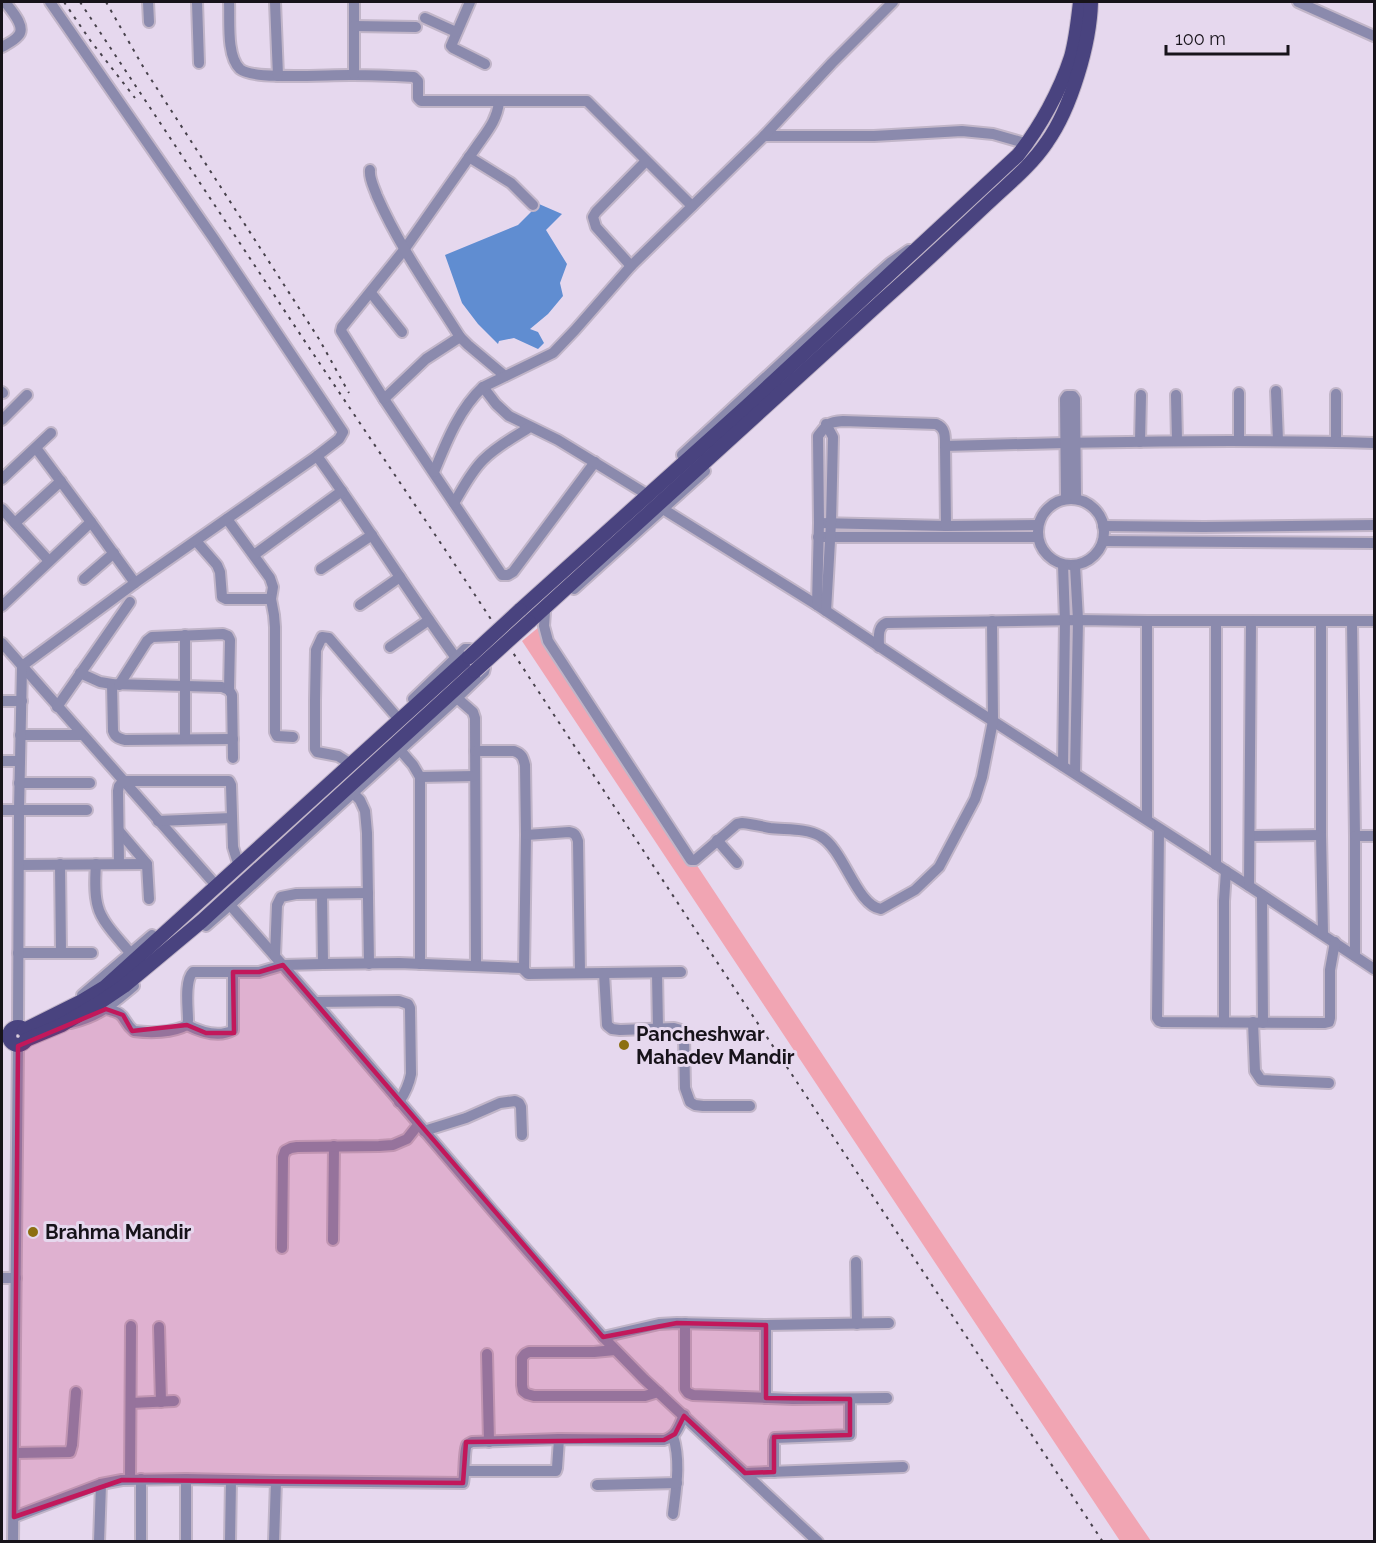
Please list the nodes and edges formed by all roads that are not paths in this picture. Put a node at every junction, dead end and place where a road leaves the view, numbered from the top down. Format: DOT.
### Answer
graph roads {
  1 [pos="6,2"];
  2 [pos="50,2"];
  3 [pos="148,2"];
  4 [pos="197,2"];
  5 [pos="229,2"];
  6 [pos="275,2"];
  7 [pos="354,2"];
  8 [pos="470,2"];
  9 [pos="893,2"];
  10 [pos="1080,2"];
  11 [pos="1091,2"];
  12 [pos="1298,2"];
  13 [pos="425,18"];
  14 [pos="149,22"];
  15 [pos="354,26"];
  16 [pos="416,27"];
  17 [pos="456,32"];
  18 [pos="1374,36"];
  19 [pos="2,47"];
  20 [pos="198,63"];
  21 [pos="484,64"];
  22 [pos="354,75"];
  23 [pos="278,76"];
  24 [pos="499,102"];
  25 [pos="764,136"];
  26 [pos="1028,144"];
  27 [pos="469,157"];
  28 [pos="646,161"];
  29 [pos="370,170"];
  30 [pos="533,205"];
  31 [pos="692,206"];
  32 [pos="922,244"];
  33 [pos="404,250"];
  34 [pos="936,252"];
  35 [pos="631,266"];
  36 [pos="370,293"];
  37 [pos="402,332"];
  38 [pos="460,337"];
  39 [pos="505,376"];
  40 [pos="483,387"];
  41 [pos="1276,391"];
  42 [pos="1239,393"];
  43 [pos="1336,394"];
  44 [pos="27,395"];
  45 [pos="1141,395"];
  46 [pos="1176,395"];
  47 [pos="384,399"];
  48 [pos="2,420"];
  49 [pos="826,424"];
  50 [pos="530,427"];
  51 [pos="51,433"];
  52 [pos="1177,441"];
  53 [pos="1239,441"];
  54 [pos="1278,441"];
  55 [pos="1140,442"];
  56 [pos="1336,442"];
  57 [pos="1374,442"];
  58 [pos="1070,443"];
  59 [pos="945,446"];
  60 [pos="36,448"];
  61 [pos="317,456"];
  62 [pos="595,462"];
  63 [pos="434,472"];
  64 [pos="2,479"];
  65 [pos="61,481"];
  66 [pos="342,491"];
  67 [pos="643,492"];
  68 [pos="1071,499"];
  69 [pos="454,503"];
  70 [pos="2,508"];
  71 [pos="663,509"];
  72 [pos="227,519"];
  73 [pos="91,522"];
  74 [pos="15,523"];
  75 [pos="819,523"];
  76 [pos="831,524"];
  77 [pos="1038,525"];
  78 [pos="1374,525"];
  79 [pos="946,526"];
  80 [pos="1103,526"];
  81 [pos="372,535"];
  82 [pos="818,537"];
  83 [pos="830,537"];
  84 [pos="1037,537"];
  85 [pos="196,541"];
  86 [pos="1103,541"];
  87 [pos="1374,543"];
  88 [pos="114,553"];
  89 [pos="254,555"];
  90 [pos="49,561"];
  91 [pos="1063,565"];
  92 [pos="1075,566"];
  93 [pos="321,569"];
  94 [pos="400,577"];
  95 [pos="84,579"];
  96 [pos="135,583"];
  97 [pos="271,599"];
  98 [pos="130,602"];
  99 [pos="817,604"];
  100 [pos="360,605"];
  101 [pos="2,606"];
  102 [pos="523,608"];
  103 [pos="826,611"];
  104 [pos="537,616"];
  105 [pos="429,620"];
  106 [pos="1078,620"];
  107 [pos="992,621"];
  108 [pos="1065,621"];
  109 [pos="1147,621"];
  110 [pos="1251,621"];
  111 [pos="1320,621"];
  112 [pos="1374,621"];
  113 [pos="1216,622"];
  114 [pos="1352,622"];
  115 [pos="185,635"];
  116 [pos="2,644"];
  117 [pos="879,646"];
  118 [pos="390,647"];
  119 [pos="463,658"];
  120 [pos="22,666"];
  121 [pos="80,674"];
  122 [pos="116,685"];
  123 [pos="186,687"];
  124 [pos="229,690"];
  125 [pos="457,698"];
  126 [pos="2,701"];
  127 [pos="22,701"];
  128 [pos="57,707"];
  129 [pos="396,716"];
  130 [pos="993,721"];
  131 [pos="20,735"];
  132 [pos="81,735"];
  133 [pos="293,737"];
  134 [pos="185,739"];
  135 [pos="233,739"];
  136 [pos="400,750"];
  137 [pos="475,752"];
  138 [pos="233,758"];
  139 [pos="346,760"];
  140 [pos="2,761"];
  141 [pos="20,761"];
  142 [pos="1063,766"];
  143 [pos="1075,773"];
  144 [pos="475,776"];
  145 [pos="420,777"];
  146 [pos="123,781"];
  147 [pos="19,783"];
  148 [pos="90,783"];
  149 [pos="353,793"];
  150 [pos="2,810"];
  151 [pos="19,810"];
  152 [pos="87,810"];
  153 [pos="231,818"];
  154 [pos="1147,819"];
  155 [pos="158,820"];
  156 [pos="1159,829"];
  157 [pos="119,831"];
  158 [pos="526,835"];
  159 [pos="1321,835"];
  160 [pos="1250,836"];
  161 [pos="1356,836"];
  162 [pos="1374,836"];
  163 [pos="717,840"];
  164 [pos="237,860"];
  165 [pos="737,863"];
  166 [pos="60,864"];
  167 [pos="96,864"];
  168 [pos="119,864"];
  169 [pos="147,864"];
  170 [pos="19,865"];
  171 [pos="1221,868"];
  172 [pos="213,882"];
  173 [pos="1249,886"];
  174 [pos="368,893"];
  175 [pos="322,894"];
  176 [pos="1262,895"];
  177 [pos="148,899"];
  178 [pos="230,905"];
  179 [pos="1323,934"];
  180 [pos="1335,942"];
  181 [pos="18,953"];
  182 [pos="61,953"];
  183 [pos="92,953"];
  184 [pos="131,954"];
  185 [pos="275,956"];
  186 [pos="1355,956"];
  187 [pos="323,964"];
  188 [pos="369,964"];
  189 [pos="420,964"];
  190 [pos="283,965"];
  191 [pos="476,965"];
  192 [pos="524,969"];
  193 [pos="1374,969"];
  194 [pos="233,972"];
  195 [pos="681,972"];
  196 [pos="580,973"];
  197 [pos="604,973"];
  198 [pos="657,973"];
  199 [pos="315,1002"];
  200 [pos="106,1009"];
  201 [pos="63,1018"];
  202 [pos="1224,1022"];
  203 [pos="1258,1022"];
  204 [pos="187,1025"];
  205 [pos="658,1029"];
  206 [pos="14,1036"];
  207 [pos="1329,1083"];
  208 [pos="399,1102"];
  209 [pos="750,1106"];
  210 [pos="421,1128"];
  211 [pos="522,1136"];
  212 [pos="334,1146"];
  213 [pos="333,1240"];
  214 [pos="282,1248"];
  215 [pos="856,1262"];
  216 [pos="2,1278"];
  217 [pos="16,1278"];
  218 [pos="685,1323"];
  219 [pos="889,1323"];
  220 [pos="856,1324"];
  221 [pos="765,1325"];
  222 [pos="131,1326"];
  223 [pos="159,1326"];
  224 [pos="603,1337"];
  225 [pos="615,1350"];
  226 [pos="487,1354"];
  227 [pos="76,1392"];
  228 [pos="658,1392"];
  229 [pos="765,1398"];
  230 [pos="887,1398"];
  231 [pos="850,1399"];
  232 [pos="174,1401"];
  233 [pos="161,1402"];
  234 [pos="131,1403"];
  235 [pos="684,1415"];
  236 [pos="673,1436"];
  237 [pos="560,1439"];
  238 [pos="489,1442"];
  239 [pos="15,1453"];
  240 [pos="903,1467"];
  241 [pos="465,1471"];
  242 [pos="774,1472"];
  243 [pos="744,1473"];
  244 [pos="135,1479"];
  245 [pos="186,1479"];
  246 [pos="231,1480"];
  247 [pos="276,1481"];
  248 [pos="677,1483"];
  249 [pos="101,1484"];
  250 [pos="597,1485"];
  251 [pos="673,1514"];
  252 [pos="14,1517"];
  253 [pos="13,1542"];
  254 [pos="99,1542"];
  255 [pos="141,1542"];
  256 [pos="186,1542"];
  257 [pos="230,1542"];
  258 [pos="274,1542"];
  259 [pos="818,1542"];
  1 -- 19 [label="street"];
  2 -- 61 [label="street"];
  3 -- 14 [label="street"];
  4 -- 20 [label="street"];
  5 -- 23 [label="street"];
  6 -- 23 [label="street"];
  7 -- 15 [label="street"];
  8 -- 17 [label="street"];
  9 -- 25 [label="street"];
  10 -- 26 [label="main road"];
  11 -- 34 [label="main road"];
  12 -- 18 [label="street"];
  13 -- 17 [label="street"];
  15 -- 16 [label="street"];
  15 -- 22 [label="street"];
  17 -- 21 [label="street"];
  22 -- 23 [label="street"];
  22 -- 24 [label="street"];
  24 -- 27 [label="street"];
  24 -- 28 [label="street"];
  25 -- 26 [label="street"];
  25 -- 31 [label="street"];
  26 -- 32 [label="main road"];
  27 -- 30 [label="street"];
  27 -- 33 [label="street"];
  28 -- 31 [label="street"];
  28 -- 35 [label="street"];
  29 -- 33 [label="street"];
  31 -- 35 [label="street"];
  32 -- 67 [label="street"];
  32 -- 102 [label="main road"];
  33 -- 36 [label="street"];
  33 -- 38 [label="street"];
  34 -- 71 [label="street"];
  34 -- 104 [label="main road"];
  35 -- 39 [label="street"];
  36 -- 37 [label="street"];
  36 -- 47 [label="street"];
  38 -- 39 [label="street"];
  38 -- 47 [label="street"];
  39 -- 40 [label="street"];
  40 -- 50 [label="street"];
  40 -- 63 [label="street"];
  41 -- 54 [label="street"];
  42 -- 53 [label="street"];
  43 -- 56 [label="street"];
  44 -- 48 [label="street"];
  45 -- 55 [label="street"];
  46 -- 52 [label="street"];
  47 -- 63 [label="street"];
  49 -- 59 [label="street"];
  49 -- 75 [label="street"];
  49 -- 76 [label="street"];
  50 -- 62 [label="street"];
  50 -- 69 [label="street"];
  51 -- 60 [label="street"];
  52 -- 53 [label="street"];
  52 -- 55 [label="street"];
  53 -- 54 [label="street"];
  54 -- 56 [label="street"];
  55 -- 58 [label="street"];
  56 -- 57 [label="street"];
  58 -- 59 [label="street"];
  58 -- 68 [label="street"];
  59 -- 79 [label="street"];
  60 -- 64 [label="street"];
  60 -- 65 [label="street"];
  61 -- 66 [label="street"];
  61 -- 72 [label="street"];
  62 -- 67 [label="street"];
  62 -- 69 [label="street"];
  63 -- 69 [label="street"];
  65 -- 73 [label="street"];
  65 -- 74 [label="street"];
  66 -- 81 [label="street"];
  66 -- 89 [label="street"];
  67 -- 102 [label="street"];
  68 -- 77 [label="street"];
  68 -- 80 [label="street"];
  70 -- 74 [label="street"];
  71 -- 99 [label="street"];
  71 -- 104 [label="street"];
  72 -- 85 [label="street"];
  72 -- 89 [label="street"];
  73 -- 88 [label="street"];
  73 -- 90 [label="street"];
  74 -- 90 [label="street"];
  75 -- 76 [label="street"];
  75 -- 82 [label="street"];
  76 -- 79 [label="street"];
  76 -- 83 [label="street"];
  77 -- 79 [label="street"];
  77 -- 84 [label="street"];
  78 -- 80 [label="street"];
  80 -- 86 [label="street"];
  81 -- 93 [label="street"];
  81 -- 94 [label="street"];
  82 -- 83 [label="street"];
  82 -- 99 [label="street"];
  83 -- 84 [label="street"];
  83 -- 103 [label="street"];
  84 -- 91 [label="street"];
  85 -- 96 [label="street"];
  85 -- 97 [label="street"];
  86 -- 87 [label="street"];
  86 -- 92 [label="street"];
  88 -- 95 [label="street"];
  88 -- 96 [label="street"];
  89 -- 97 [label="street"];
  90 -- 101 [label="street"];
  91 -- 92 [label="street"];
  91 -- 108 [label="street"];
  92 -- 106 [label="street"];
  94 -- 100 [label="street"];
  94 -- 105 [label="street"];
  96 -- 120 [label="street"];
  97 -- 133 [label="street"];
  98 -- 121 [label="street"];
  99 -- 103 [label="street"];
  102 -- 119 [label="main road, bridge"];
  103 -- 117 [label="street"];
  104 -- 163 [label="street"];
  104 -- 201 [label="main road, bridge"];
  105 -- 118 [label="street"];
  105 -- 119 [label="street"];
  106 -- 108 [label="street"];
  106 -- 109 [label="street"];
  106 -- 143 [label="street"];
  107 -- 108 [label="street"];
  107 -- 117 [label="street"];
  107 -- 130 [label="street"];
  108 -- 142 [label="street"];
  109 -- 113 [label="street"];
  109 -- 154 [label="street"];
  110 -- 111 [label="street"];
  110 -- 113 [label="street"];
  110 -- 160 [label="street"];
  111 -- 114 [label="street"];
  111 -- 159 [label="street"];
  112 -- 114 [label="street"];
  113 -- 171 [label="street"];
  114 -- 161 [label="street"];
  115 -- 122 [label="street"];
  115 -- 123 [label="street"];
  115 -- 124 [label="street"];
  116 -- 120 [label="street"];
  117 -- 130 [label="street"];
  119 -- 125 [label="street"];
  119 -- 129 [label="street"];
  119 -- 201 [label="main road"];
  120 -- 127 [label="street"];
  120 -- 128 [label="street"];
  121 -- 122 [label="street"];
  121 -- 128 [label="street"];
  122 -- 123 [label="street"];
  122 -- 134 [label="street"];
  123 -- 124 [label="street"];
  123 -- 134 [label="street"];
  124 -- 135 [label="street"];
  125 -- 136 [label="street"];
  125 -- 137 [label="street"];
  126 -- 127 [label="street"];
  127 -- 131 [label="street"];
  128 -- 132 [label="street"];
  129 -- 139 [label="street"];
  129 -- 139 [label="street"];
  130 -- 142 [label="street"];
  130 -- 163 [label="street"];
  131 -- 132 [label="street"];
  131 -- 141 [label="street"];
  132 -- 146 [label="street"];
  134 -- 135 [label="street"];
  135 -- 138 [label="street"];
  136 -- 145 [label="street"];
  136 -- 149 [label="street"];
  137 -- 144 [label="street"];
  137 -- 158 [label="street"];
  139 -- 164 [label="street"];
  140 -- 141 [label="street"];
  141 -- 147 [label="street"];
  142 -- 143 [label="street"];
  143 -- 154 [label="street"];
  144 -- 145 [label="street"];
  144 -- 191 [label="street"];
  145 -- 189 [label="street"];
  146 -- 153 [label="street"];
  146 -- 155 [label="street"];
  146 -- 157 [label="street"];
  147 -- 148 [label="street"];
  147 -- 151 [label="street"];
  149 -- 174 [label="street"];
  149 -- 178 [label="street"];
  150 -- 151 [label="street"];
  151 -- 152 [label="street"];
  151 -- 170 [label="street"];
  153 -- 155 [label="street"];
  153 -- 164 [label="street"];
  154 -- 156 [label="street"];
  155 -- 172 [label="street"];
  156 -- 171 [label="street"];
  156 -- 202 [label="street"];
  157 -- 168 [label="street"];
  157 -- 169 [label="street"];
  158 -- 192 [label="street"];
  158 -- 196 [label="street"];
  159 -- 160 [label="street"];
  159 -- 179 [label="street"];
  160 -- 173 [label="street"];
  161 -- 162 [label="street"];
  161 -- 186 [label="street"];
  163 -- 165 [label="street"];
  164 -- 172 [label="street"];
  166 -- 167 [label="street"];
  166 -- 170 [label="street"];
  166 -- 182 [label="street"];
  167 -- 168 [label="street"];
  167 -- 184 [label="street"];
  168 -- 169 [label="street"];
  169 -- 177 [label="street"];
  170 -- 181 [label="street"];
  171 -- 173 [label="street"];
  171 -- 202 [label="street"];
  172 -- 184 [label="street"];
  173 -- 176 [label="street"];
  174 -- 175 [label="street"];
  174 -- 188 [label="street"];
  175 -- 185 [label="street"];
  175 -- 187 [label="street"];
  176 -- 179 [label="street"];
  176 -- 203 [label="street"];
  178 -- 185 [label="street"];
  178 -- 200 [label="street"];
  179 -- 180 [label="street"];
  180 -- 186 [label="street"];
  180 -- 203 [label="street"];
  181 -- 182 [label="street"];
  181 -- 206 [label="street"];
  182 -- 183 [label="street"];
  184 -- 201 [label="street"];
  185 -- 190 [label="street"];
  186 -- 193 [label="street"];
  187 -- 188 [label="street"];
  187 -- 190 [label="street"];
  188 -- 189 [label="street"];
  189 -- 191 [label="street"];
  190 -- 194 [label="street"];
  190 -- 199 [label="street"];
  191 -- 192 [label="street"];
  192 -- 196 [label="street"];
  194 -- 204 [label="street"];
  194 -- 204 [label="street"];
  195 -- 198 [label="street"];
  196 -- 197 [label="street"];
  197 -- 198 [label="street"];
  197 -- 205 [label="street"];
  198 -- 205 [label="street"];
  199 -- 208 [label="street"];
  199 -- 208 [label="street"];
  200 -- 201 [label="street"];
  200 -- 204 [label="street"];
  201 -- 206 [label="main road"];
  202 -- 203 [label="street"];
  203 -- 207 [label="street"];
  205 -- 209 [label="street"];
  206 -- 217 [label="street"];
  208 -- 210 [label="street"];
  210 -- 211 [label="street"];
  210 -- 212 [label="street"];
  210 -- 224 [label="street"];
  212 -- 213 [label="street"];
  212 -- 214 [label="street"];
  215 -- 220 [label="street"];
  216 -- 217 [label="street"];
  217 -- 239 [label="street"];
  218 -- 221 [label="street"];
  218 -- 224 [label="street"];
  218 -- 229 [label="street"];
  219 -- 220 [label="street"];
  220 -- 221 [label="street"];
  221 -- 229 [label="street"];
  222 -- 234 [label="street"];
  223 -- 233 [label="street"];
  224 -- 225 [label="street"];
  225 -- 228 [label="street"];
  225 -- 228 [label="street"];
  226 -- 238 [label="street"];
  227 -- 239 [label="street"];
  228 -- 235 [label="street"];
  229 -- 231 [label="street"];
  230 -- 231 [label="street"];
  231 -- 242 [label="street"];
  232 -- 233 [label="street"];
  233 -- 234 [label="street"];
  234 -- 244 [label="street"];
  235 -- 236 [label="street"];
  235 -- 243 [label="street"];
  236 -- 237 [label="street"];
  236 -- 248 [label="street"];
  237 -- 238 [label="street"];
  237 -- 241 [label="street"];
  238 -- 241 [label="street"];
  239 -- 252 [label="street"];
  240 -- 242 [label="street"];
  241 -- 247 [label="street"];
  242 -- 243 [label="street"];
  243 -- 259 [label="street"];
  244 -- 245 [label="street"];
  244 -- 249 [label="street"];
  244 -- 255 [label="street"];
  245 -- 246 [label="street"];
  245 -- 256 [label="street"];
  246 -- 247 [label="street"];
  246 -- 257 [label="street"];
  247 -- 258 [label="street"];
  248 -- 250 [label="street"];
  248 -- 251 [label="street"];
  249 -- 252 [label="street"];
  249 -- 254 [label="street"];
  252 -- 253 [label="street"];
}
